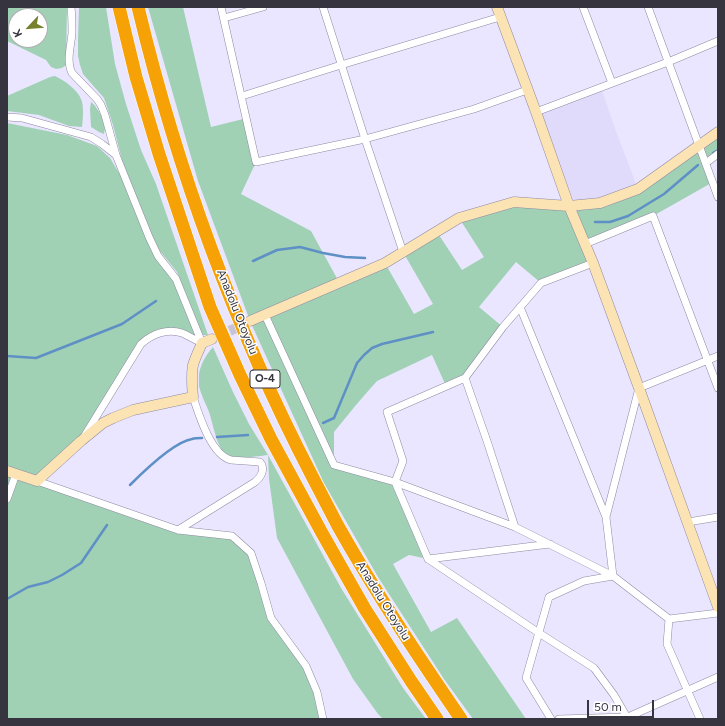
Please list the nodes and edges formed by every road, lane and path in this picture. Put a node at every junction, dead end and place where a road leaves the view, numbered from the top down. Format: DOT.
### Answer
graph roads {
  1 [pos="72,7"];
  2 [pos="119,7"];
  3 [pos="138,7"];
  4 [pos="221,7"];
  5 [pos="263,7"];
  6 [pos="323,7"];
  7 [pos="497,7"];
  8 [pos="583,7"];
  9 [pos="648,7"];
  10 [pos="500,17"];
  11 [pos="224,18"];
  12 [pos="718,41"];
  13 [pos="668,62"];
  14 [pos="341,65"];
  15 [pos="612,84"];
  16 [pos="527,90"];
  17 [pos="242,96"];
  18 [pos="536,112"];
  19 [pos="7,117"];
  20 [pos="718,132"];
  21 [pos="365,139"];
  22 [pos="699,146"];
  23 [pos="718,154"];
  24 [pos="116,155"];
  25 [pos="706,163"];
  26 [pos="718,197"];
  27 [pos="569,206"];
  28 [pos="585,244"];
  29 [pos="403,252"];
  30 [pos="593,263"];
  31 [pos="520,307"];
  32 [pos="265,315"];
  33 [pos="250,321"];
  34 [pos="212,339"];
  35 [pos="202,343"];
  36 [pos="718,356"];
  37 [pos="708,361"];
  38 [pos="465,378"];
  39 [pos="639,388"];
  40 [pos="718,388"];
  41 [pos="193,397"];
  42 [pos="81,441"];
  43 [pos="11,473"];
  44 [pos="37,481"];
  45 [pos="395,482"];
  46 [pos="7,499"];
  47 [pos="606,517"];
  48 [pos="718,517"];
  49 [pos="688,522"];
  50 [pos="515,527"];
  51 [pos="178,530"];
  52 [pos="550,544"];
  53 [pos="428,559"];
  54 [pos="613,576"];
  55 [pos="718,607"];
  56 [pos="718,612"];
  57 [pos="669,619"];
  58 [pos="539,633"];
  59 [pos="718,677"];
  60 [pos="688,691"];
  61 [pos="628,718"];
  62 [pos="323,719"];
  63 [pos="437,719"];
  64 [pos="461,719"];
  65 [pos="551,719"];
  66 [pos="559,719"];
  67 [pos="700,719"];
  1 -- 24 [label="street"];
  2 -- 63 [label="highway, Anadolu Otoyolu / O-4"];
  3 -- 64 [label="highway, Anadolu Otoyolu / O-4"];
  4 -- 11 [label="street"];
  5 -- 11 [label="street"];
  6 -- 14 [label="street"];
  7 -- 10 [label="street"];
  8 -- 15 [label="street"];
  9 -- 13 [label="street"];
  10 -- 14 [label="street"];
  10 -- 16 [label="street"];
  11 -- 17 [label="street"];
  12 -- 13 [label="street"];
  13 -- 15 [label="street"];
  13 -- 22 [label="street"];
  14 -- 17 [label="street"];
  14 -- 21 [label="street"];
  15 -- 18 [label="street"];
  16 -- 18 [label="street"];
  16 -- 21 [label="street"];
  17 -- 21 [label="street"];
  18 -- 27 [label="street"];
  19 -- 24 [label="street"];
  20 -- 22 [label="street"];
  21 -- 29 [label="street"];
  22 -- 25 [label="street"];
  22 -- 27 [label="street"];
  23 -- 25 [label="street"];
  24 -- 35 [label="street"];
  25 -- 26 [label="street"];
  27 -- 28 [label="street"];
  27 -- 29 [label="street"];
  28 -- 30 [label="street"];
  28 -- 37 [label="street"];
  29 -- 32 [label="street"];
  30 -- 31 [label="street"];
  30 -- 39 [label="street"];
  31 -- 38 [label="street"];
  31 -- 47 [label="street"];
  32 -- 33 [label="street"];
  32 -- 45 [label="street"];
  34 -- 35 [label="street"];
  35 -- 41 [label="street"];
  35 -- 42 [label="street"];
  36 -- 37 [label="street"];
  37 -- 39 [label="street"];
  37 -- 40 [label="street"];
  38 -- 45 [label="street"];
  38 -- 50 [label="street"];
  39 -- 47 [label="street"];
  39 -- 49 [label="street"];
  41 -- 42 [label="street"];
  41 -- 51 [label="street"];
  42 -- 44 [label="street"];
  43 -- 44 [label="street"];
  43 -- 46 [label="street"];
  44 -- 51 [label="street"];
  45 -- 50 [label="street"];
  45 -- 53 [label="street"];
  47 -- 54 [label="street"];
  48 -- 49 [label="street"];
  49 -- 55 [label="street"];
  50 -- 52 [label="street"];
  51 -- 62 [label="street"];
  52 -- 53 [label="street"];
  52 -- 54 [label="street"];
  53 -- 58 [label="street"];
  54 -- 57 [label="street"];
  54 -- 58 [label="street"];
  56 -- 57 [label="street"];
  57 -- 60 [label="street"];
  58 -- 61 [label="street"];
  58 -- 65 [label="street"];
  59 -- 60 [label="street"];
  60 -- 61 [label="street"];
  60 -- 67 [label="street"];
  61 -- 66 [label="street"];
}
